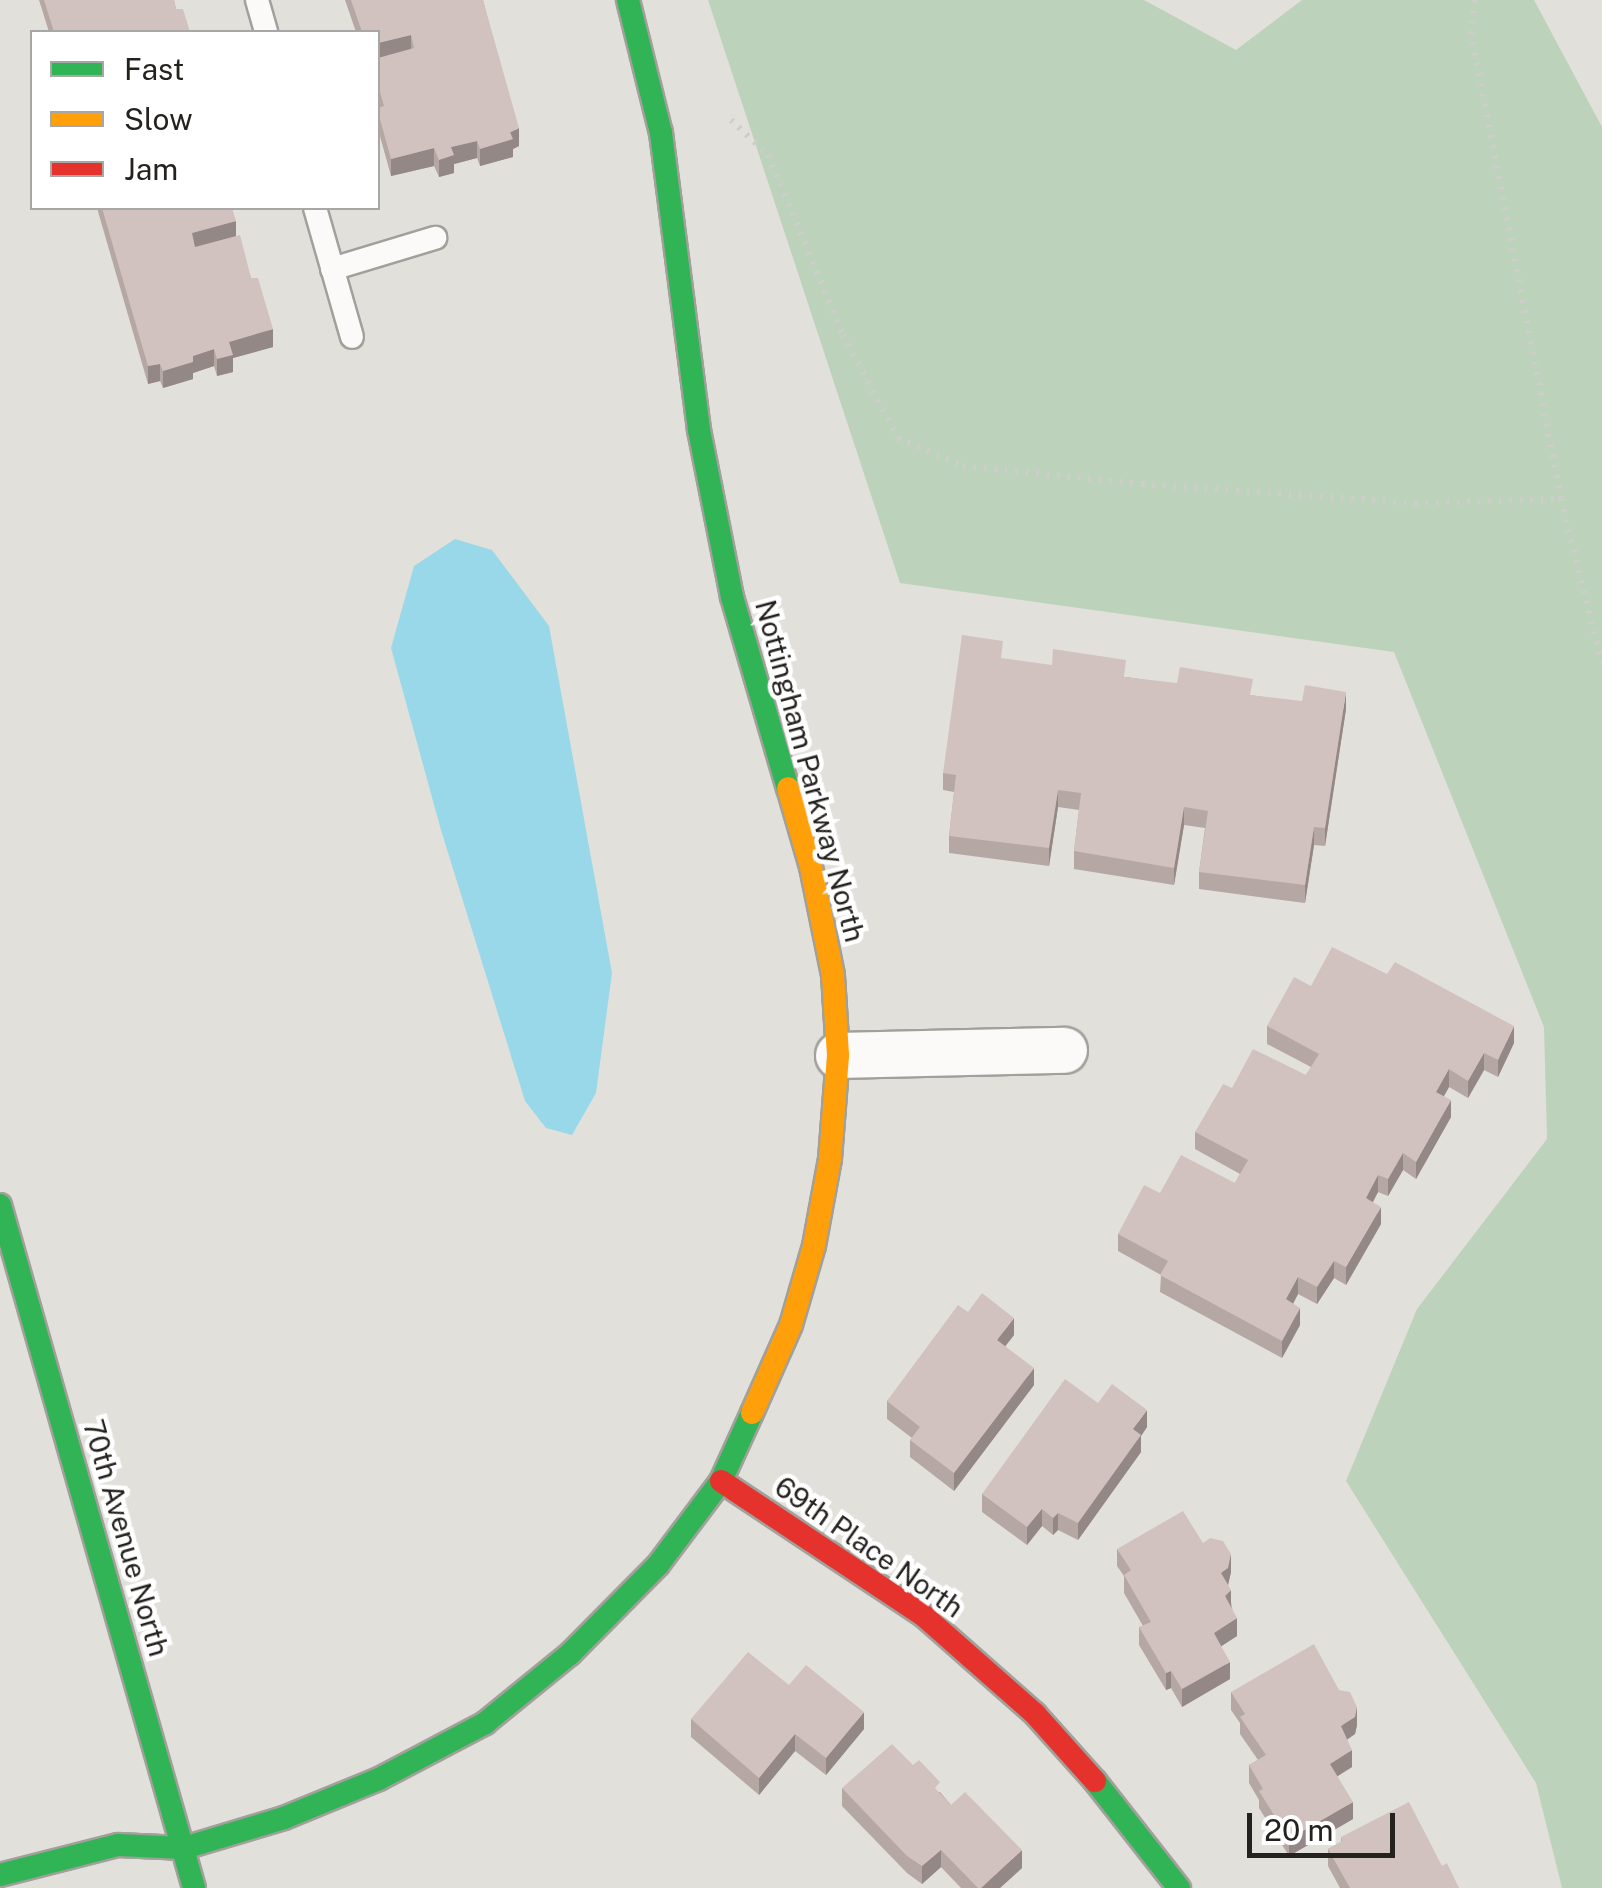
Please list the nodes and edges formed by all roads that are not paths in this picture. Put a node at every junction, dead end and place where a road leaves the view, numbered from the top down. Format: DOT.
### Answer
graph roads {
  1 [pos="257,0"];
  2 [pos="628,0"];
  3 [pos="265,30"];
  4 [pos="316,210"];
  5 [pos="435,238"];
  6 [pos="332,269"];
  7 [pos="352,338"];
  8 [pos="1064,1050"];
  9 [pos="838,1055"];
  10 [pos="0,1205"];
  11 [pos="721,1481"];
  12 [pos="184,1848"];
  13 [pos="156,1868"];
  14 [pos="0,1875"];
  15 [pos="194,1888"];
  16 [pos="1179,1888"];
  1 -- 3 [label="lane"];
  2 -- 9 [label="street, Nottingham Parkway North"];
  4 -- 6 [label="lane"];
  5 -- 6 [label="lane"];
  6 -- 7 [label="lane"];
  8 -- 9 [label="street"];
  9 -- 11 [label="street, Nottingham Parkway North"];
  10 -- 12 [label="street, 70th Avenue North"];
  11 -- 12 [label="street, Nottingham Parkway North"];
  11 -- 16 [label="street, 69th Place North"];
  12 -- 13 [label="street, Nottingham Parkway North"];
  12 -- 14 [label="street, Nottingham Parkway North"];
  12 -- 15 [label="street, 70th Avenue North"];
}
